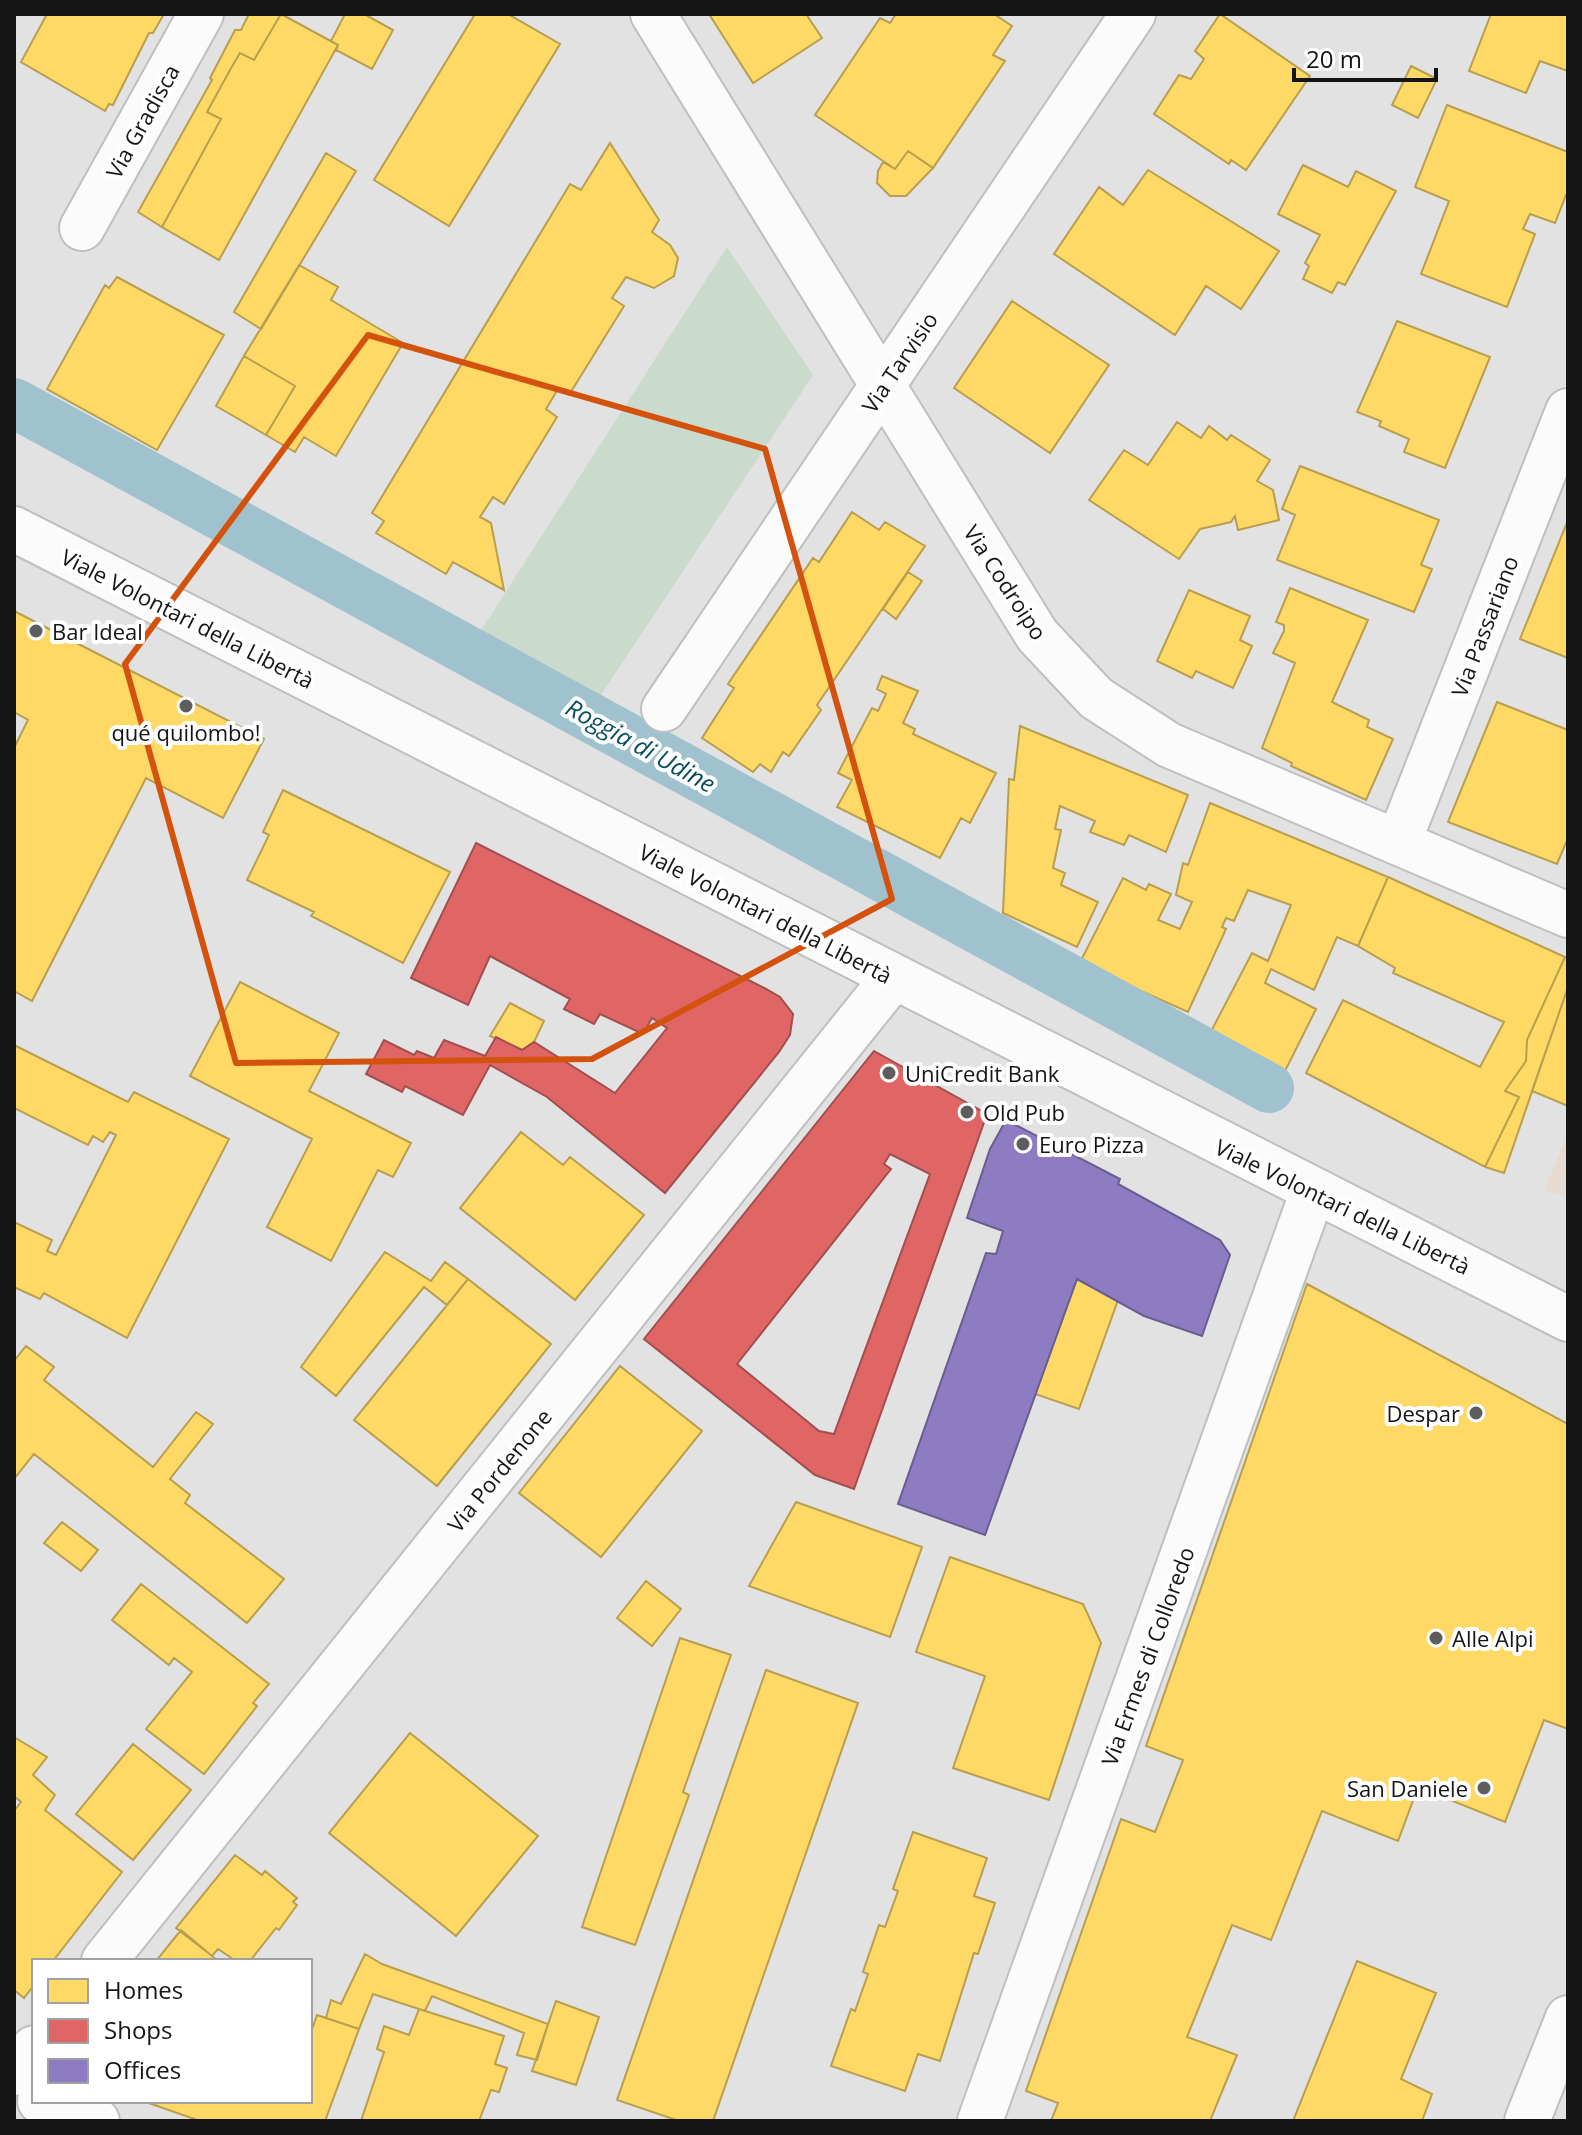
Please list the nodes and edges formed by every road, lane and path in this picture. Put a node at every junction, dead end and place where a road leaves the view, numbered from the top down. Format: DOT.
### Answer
graph roads {
  1 [pos="201,14"];
  2 [pos="653,14"];
  3 [pos="1133,14"];
  4 [pos="82,228"];
  5 [pos="883,386"];
  6 [pos="1568,411"];
  7 [pos="15,531"];
  8 [pos="664,709"];
  9 [pos="1399,841"];
  10 [pos="1568,915"];
  11 [pos="893,978"];
  12 [pos="1313,1191"];
  13 [pos="1519,1293"];
  14 [pos="1568,1301"];
  15 [pos="1568,1319"];
  16 [pos="1568,1335"];
  17 [pos="106,1959"];
  18 [pos="1568,2018"];
  19 [pos="32,2050"];
  20 [pos="14,2073"];
  21 [pos="46,2103"];
  22 [pos="97,2121"];
  23 [pos="980,2121"];
  24 [pos="1527,2121"];
  1 -- 4 [label="street, Via Gradisca"];
  2 -- 5 [label="street, Via Codroipo"];
  3 -- 5 [label="street, Via Tarvisio"];
  5 -- 8 [label="street, Via Tarvisio"];
  5 -- 9 [label="street, Via Codroipo"];
  6 -- 9 [label="street, Via Passariano"];
  7 -- 11 [label="street, Viale Volontari della Libertà"];
  9 -- 10 [label="street, Via Codroipo"];
  11 -- 12 [label="street, Viale Volontari della Libertà"];
  11 -- 17 [label="street, Via Pordenone"];
  12 -- 13 [label="street, Viale Volontari della Libertà"];
  12 -- 23 [label="street, Via Ermes di Colloredo"];
  13 -- 14 [label="street"];
  13 -- 15 [label="street"];
  13 -- 16 [label="street"];
  18 -- 24 [label="street"];
  19 -- 20 [label="street"];
  21 -- 22 [label="street"];
}
